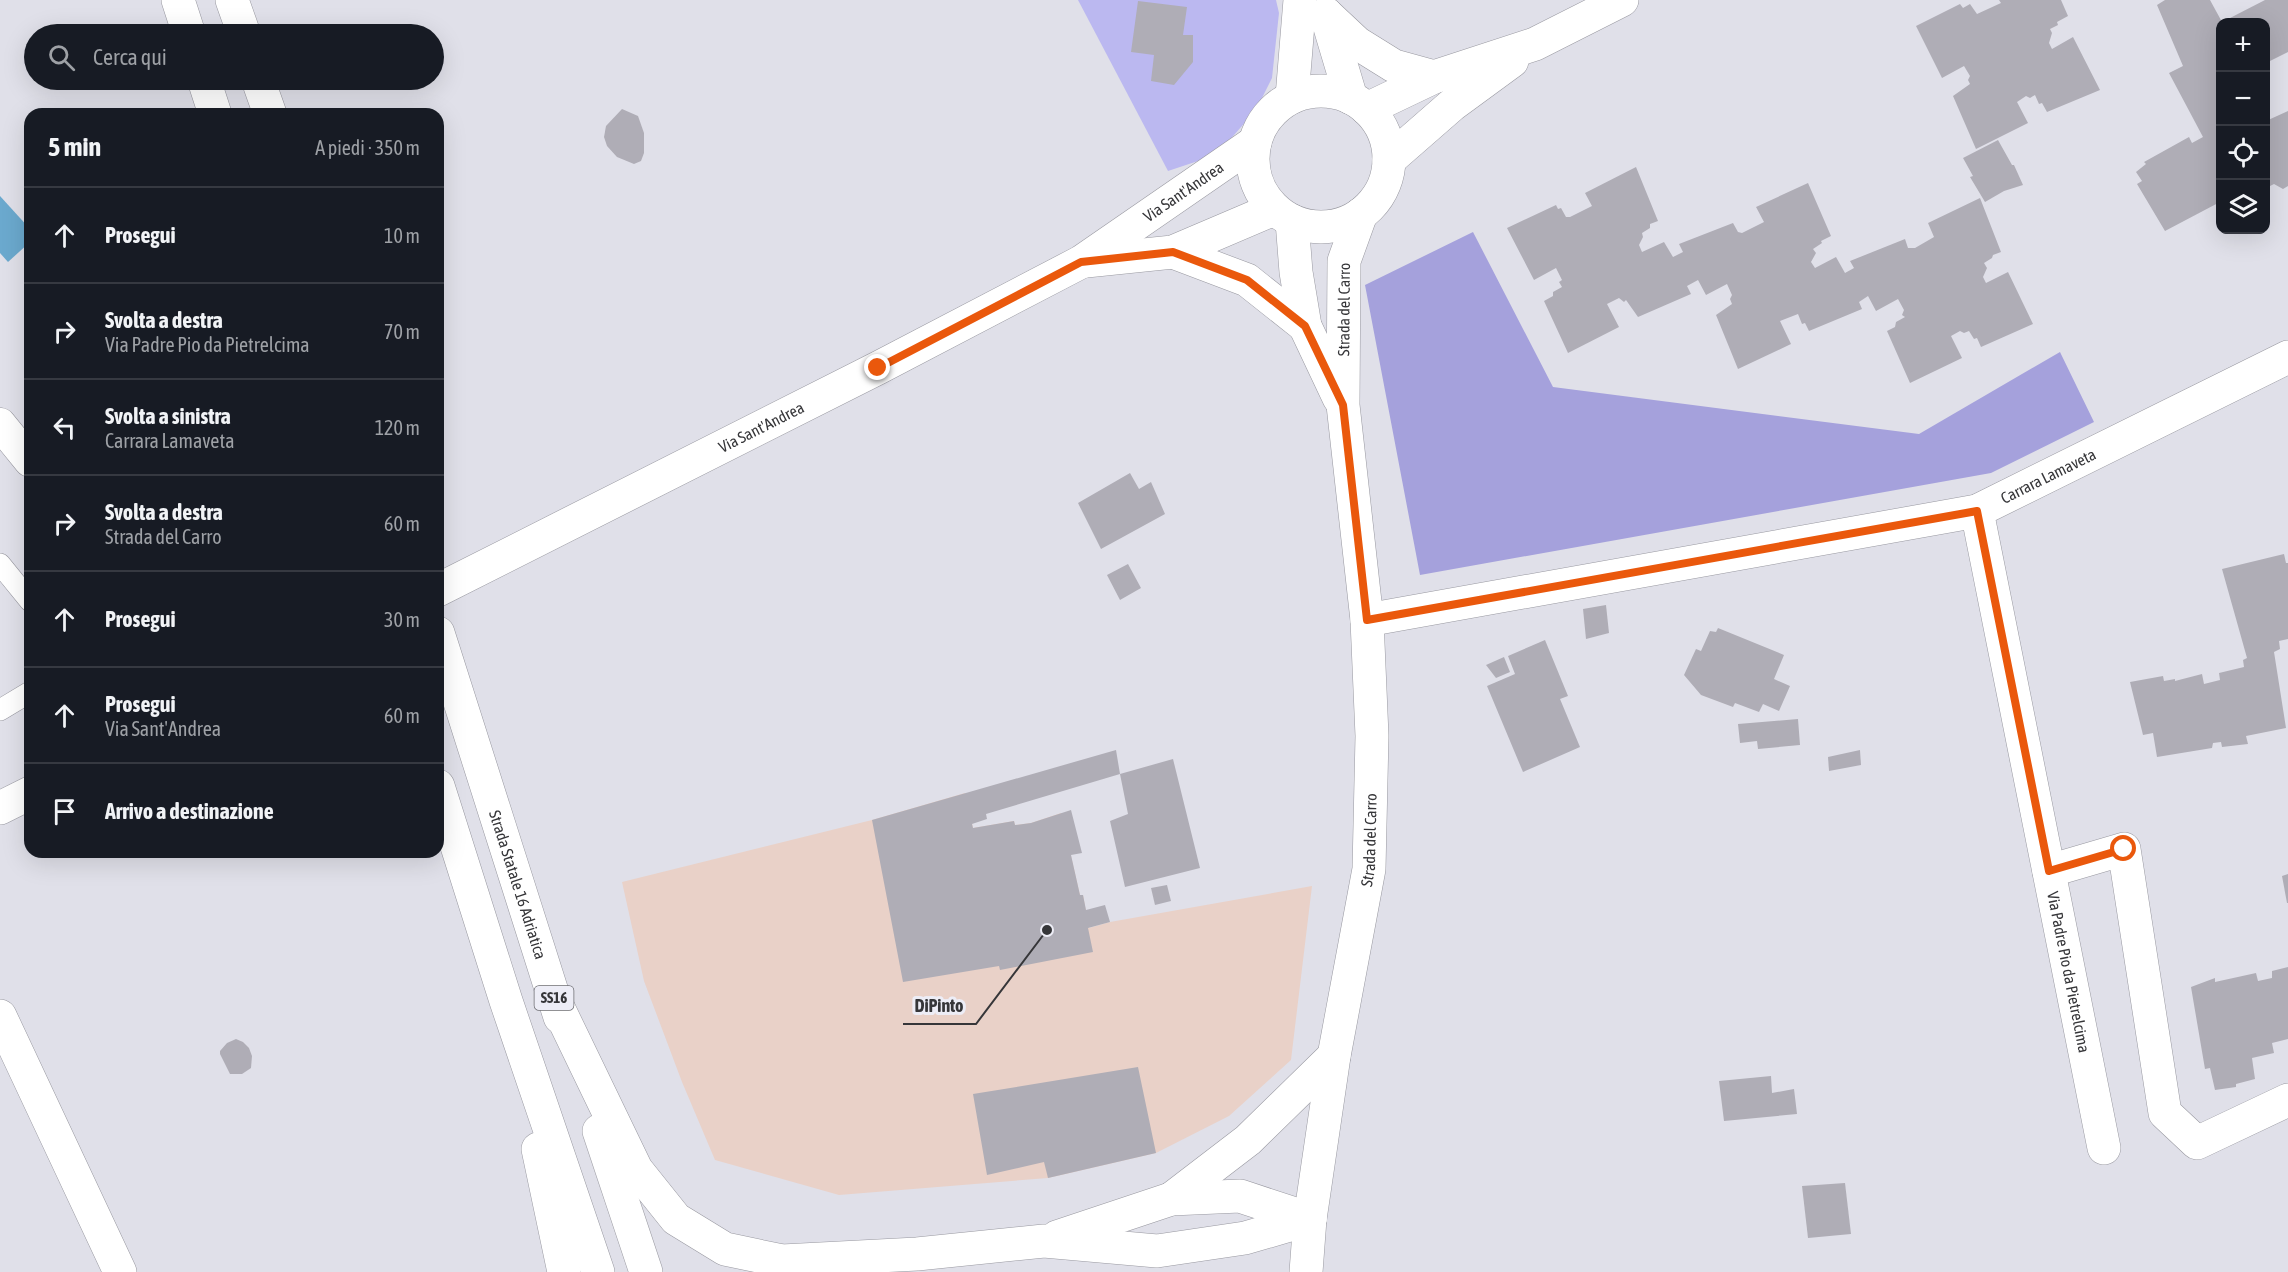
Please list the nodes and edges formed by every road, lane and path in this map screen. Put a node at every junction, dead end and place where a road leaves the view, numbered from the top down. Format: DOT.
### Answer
graph roads {
  1 [pos="178,0"];
  2 [pos="232,0"];
  3 [pos="1622,0"];
  4 [pos="1315,5"];
  5 [pos="186,24"];
  6 [pos="240,24"];
  7 [pos="1535,44"];
  8 [pos="1434,76"];
  9 [pos="207,90"];
  10 [pos="262,90"];
  11 [pos="1292,97"];
  12 [pos="1359,103"];
  13 [pos="213,108"];
  14 [pos="268,108"];
  15 [pos="1255,142"];
  16 [pos="1389,160"];
  17 [pos="1361,214"];
  18 [pos="1283,215"];
  19 [pos="1173,252"];
  20 [pos="1081,262"];
  21 [pos="1305,326"];
  22 [pos="2288,357"];
  23 [pos="1343,405"];
  24 [pos="0,424"];
  25 [pos="24,454"];
  26 [pos="1977,511"];
  27 [pos="0,564"];
  28 [pos="444,587"];
  29 [pos="24,593"];
  30 [pos="1367,620"];
  31 [pos="444,652"];
  32 [pos="24,696"];
  33 [pos="0,710"];
  34 [pos="24,796"];
  35 [pos="444,805"];
  36 [pos="0,808"];
  37 [pos="2049,871"];
  38 [pos="554,997"];
  39 [pos="506,1001"];
  40 [pos="0,1014"];
  41 [pos="1334,1056"];
  42 [pos="2288,1100"];
  43 [pos="2104,1148"];
  44 [pos="1172,1198"];
  45 [pos="1310,1220"];
  46 [pos="1044,1241"];
  47 [pos="1157,1251"];
  48 [pos="120,1272"];
  49 [pos="564,1272"];
  50 [pos="598,1272"];
  51 [pos="646,1272"];
  52 [pos="968,1272"];
  53 [pos="1187,1272"];
  54 [pos="1306,1272"];
  1 -- 5 [label="main road"];
  2 -- 6 [label="main road"];
  3 -- 7 [label="main road"];
  4 -- 8 [label="main road"];
  4 -- 11 [label="main road"];
  4 -- 12 [label="main road"];
  7 -- 8 [label="main road"];
  7 -- 16 [label="main road"];
  8 -- 12 [label="main road"];
  9 -- 13 [label="main road"];
  10 -- 14 [label="main road"];
  11 -- 12 [label="main road, Via Sant'Andrea"];
  11 -- 15 [label="main road, Via Sant'Andrea"];
  12 -- 16 [label="main road"];
  15 -- 18 [label="main road, Via Sant'Andrea"];
  15 -- 20 [label="main road, Via Sant'Andrea"];
  16 -- 17 [label="main road"];
  17 -- 18 [label="main road"];
  17 -- 23 [label="main road, Strada del Carro"];
  18 -- 19 [label="main road, Via Sant'Andrea"];
  18 -- 21 [label="main road, Strada del Carro"];
  19 -- 20 [label="main road, Via Sant'Andrea"];
  19 -- 21 [label="main road"];
  20 -- 28 [label="main road, Via Sant'Andrea"];
  21 -- 23 [label="main road, Strada del Carro"];
  22 -- 26 [label="main road, Carrara Lamaveta"];
  23 -- 30 [label="main road, Strada del Carro"];
  24 -- 25 [label="street"];
  26 -- 30 [label="main road, Carrara Lamaveta"];
  26 -- 37 [label="main road, Via Padre Pio da Pietrelcima"];
  27 -- 29 [label="lane"];
  30 -- 41 [label="main road, Strada del Carro"];
  31 -- 38 [label="main road, Strada Statale 16 Adriatica / SS16"];
  32 -- 33 [label="lane"];
  34 -- 36 [label="main road"];
  35 -- 39 [label="main road, SS16"];
  37 -- 42 [label="main road"];
  37 -- 43 [label="main road, Via Padre Pio da Pietrelcima"];
  38 -- 46 [label="main road"];
  38 -- 51 [label="main road, Strada Statale 16 Adriatica / SS16"];
  39 -- 49 [label="main road"];
  39 -- 50 [label="main road, SS16"];
  40 -- 48 [label="main road"];
  41 -- 44 [label="main road"];
  41 -- 45 [label="main road, Strada del Carro"];
  44 -- 45 [label="main road"];
  44 -- 46 [label="main road"];
  45 -- 47 [label="main road"];
  45 -- 54 [label="main road, Strada del Carro"];
  46 -- 47 [label="main road"];
  46 -- 52 [label="main road"];
  47 -- 53 [label="main road"];
}
